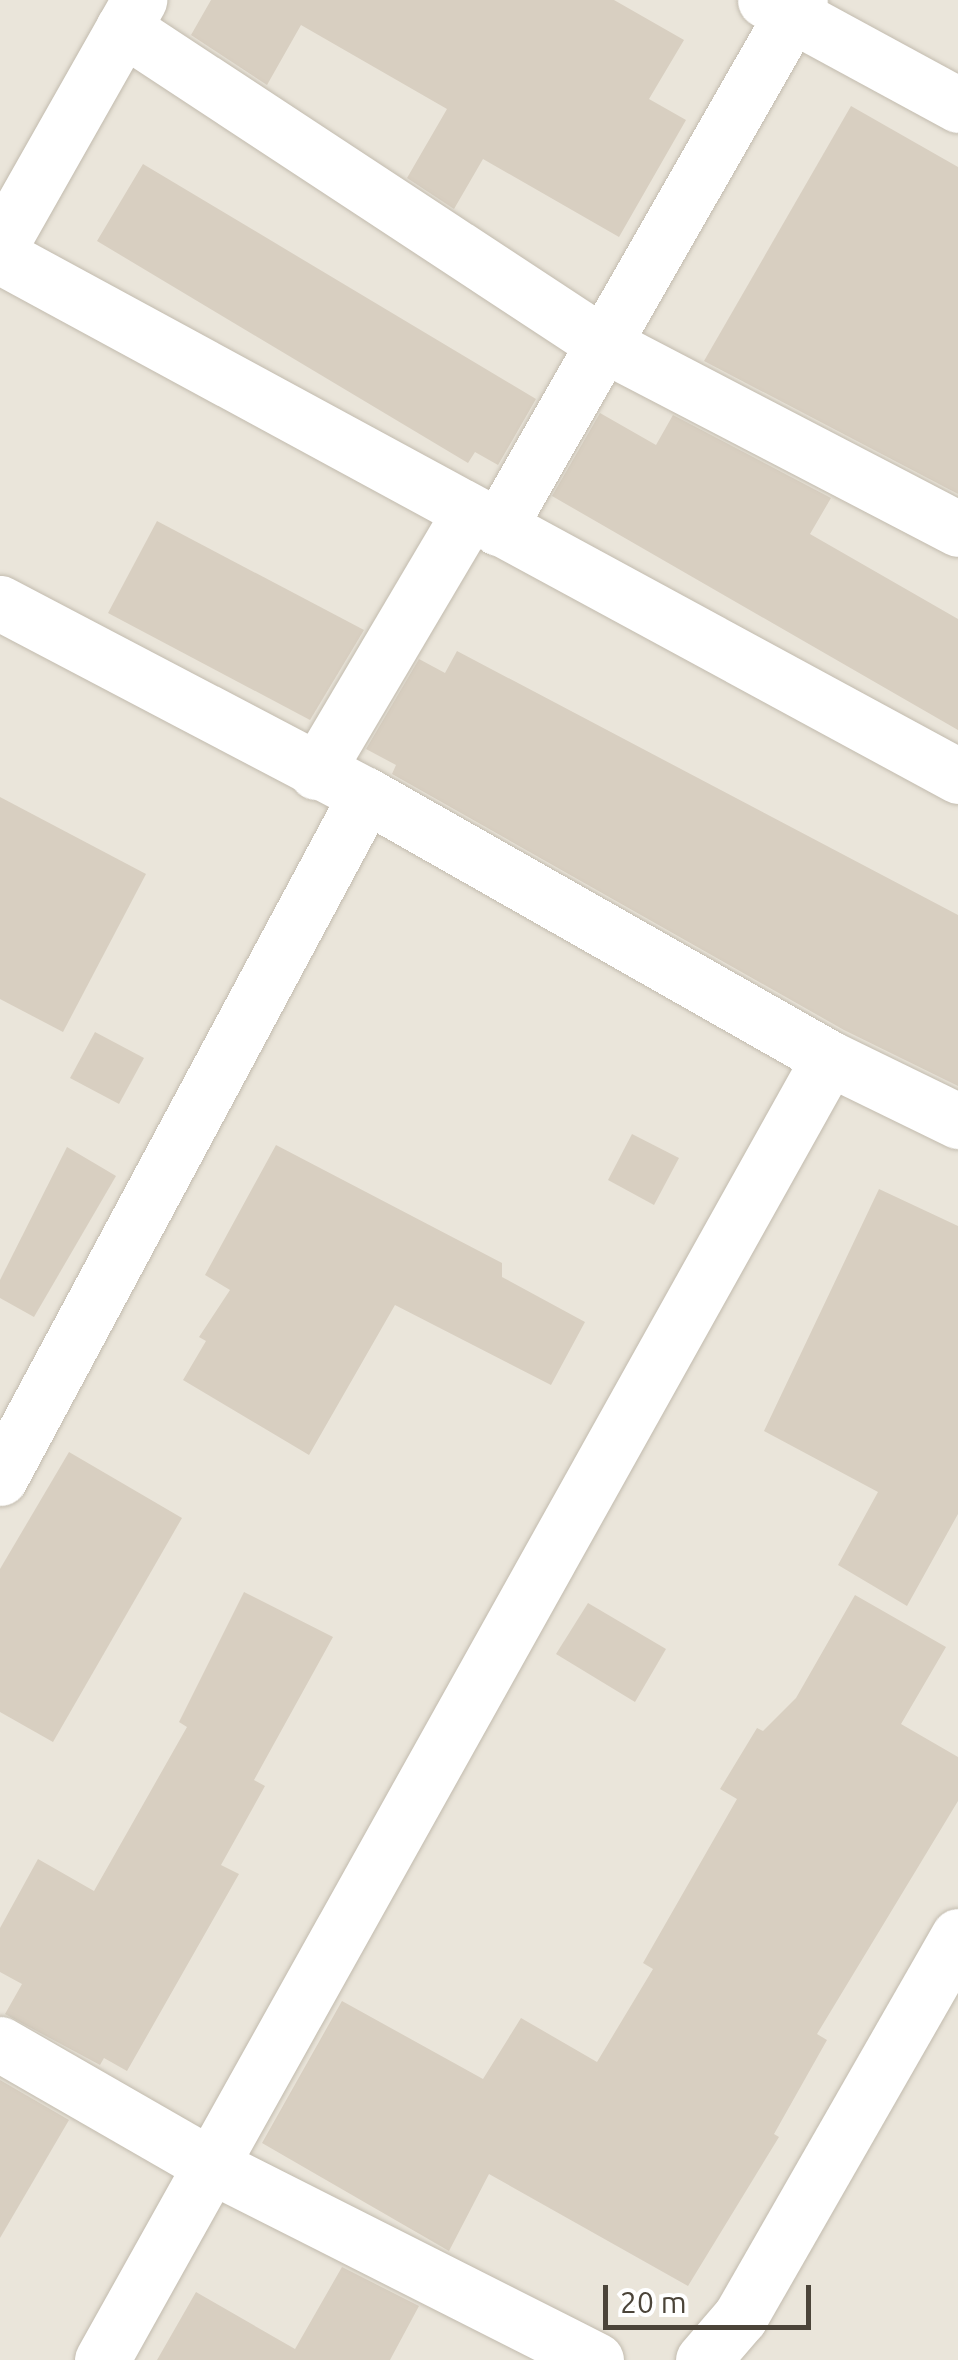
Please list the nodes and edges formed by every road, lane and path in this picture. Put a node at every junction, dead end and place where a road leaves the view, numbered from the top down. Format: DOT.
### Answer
graph roads {
  1 [pos="786,5"];
  2 [pos="131,14"];
  3 [pos="958,105"];
  4 [pos="0,246"];
  5 [pos="0,256"];
  6 [pos="606,345"];
  7 [pos="483,520"];
  8 [pos="958,530"];
  9 [pos="0,603"];
  10 [pos="316,772"];
  11 [pos="958,776"];
  12 [pos="366,794"];
  13 [pos="829,1058"];
  14 [pos="958,1121"];
  15 [pos="0,1478"];
  16 [pos="958,1936"];
  17 [pos="0,2044"];
  18 [pos="214,2166"];
  19 [pos="102,2360"];
  20 [pos="596,2360"];
  21 [pos="703,2360"];
  1 -- 3 [label="street"];
  1 -- 6 [label="street"];
  2 -- 4 [label="street"];
  2 -- 6 [label="street"];
  5 -- 7 [label="street"];
  6 -- 7 [label="street"];
  6 -- 8 [label="street"];
  7 -- 10 [label="street"];
  7 -- 11 [label="street"];
  9 -- 10 [label="street"];
  10 -- 12 [label="street"];
  12 -- 13 [label="street"];
  12 -- 15 [label="street"];
  13 -- 14 [label="street"];
  13 -- 18 [label="street"];
  16 -- 21 [label="street"];
  17 -- 18 [label="street"];
  18 -- 19 [label="street"];
  18 -- 20 [label="street"];
}
